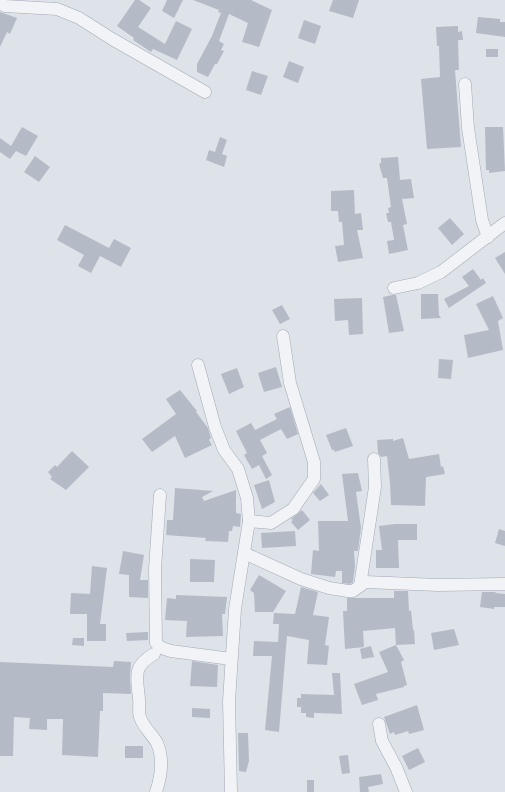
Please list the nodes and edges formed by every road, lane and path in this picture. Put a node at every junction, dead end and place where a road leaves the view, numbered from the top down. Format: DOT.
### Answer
graph roads {
  1 [pos="0,3"];
  2 [pos="33,4"];
  3 [pos="465,84"];
  4 [pos="204,92"];
  5 [pos="505,223"];
  6 [pos="488,237"];
  7 [pos="394,288"];
  8 [pos="283,336"];
  9 [pos="198,365"];
  10 [pos="374,459"];
  11 [pos="160,495"];
  12 [pos="249,521"];
  13 [pos="244,553"];
  14 [pos="505,584"];
  15 [pos="360,586"];
  16 [pos="154,654"];
  17 [pos="231,659"];
  18 [pos="379,724"];
  19 [pos="156,792"];
  20 [pos="232,792"];
  21 [pos="406,792"];
  1 -- 2 [label="street"];
  2 -- 4 [label="street"];
  3 -- 6 [label="street"];
  5 -- 6 [label="street"];
  6 -- 7 [label="street"];
  8 -- 12 [label="street"];
  9 -- 12 [label="street"];
  10 -- 15 [label="street"];
  11 -- 17 [label="street"];
  12 -- 13 [label="street"];
  13 -- 15 [label="street"];
  13 -- 17 [label="street"];
  14 -- 15 [label="street"];
  16 -- 19 [label="street"];
  17 -- 20 [label="street"];
  18 -- 21 [label="street"];
}
